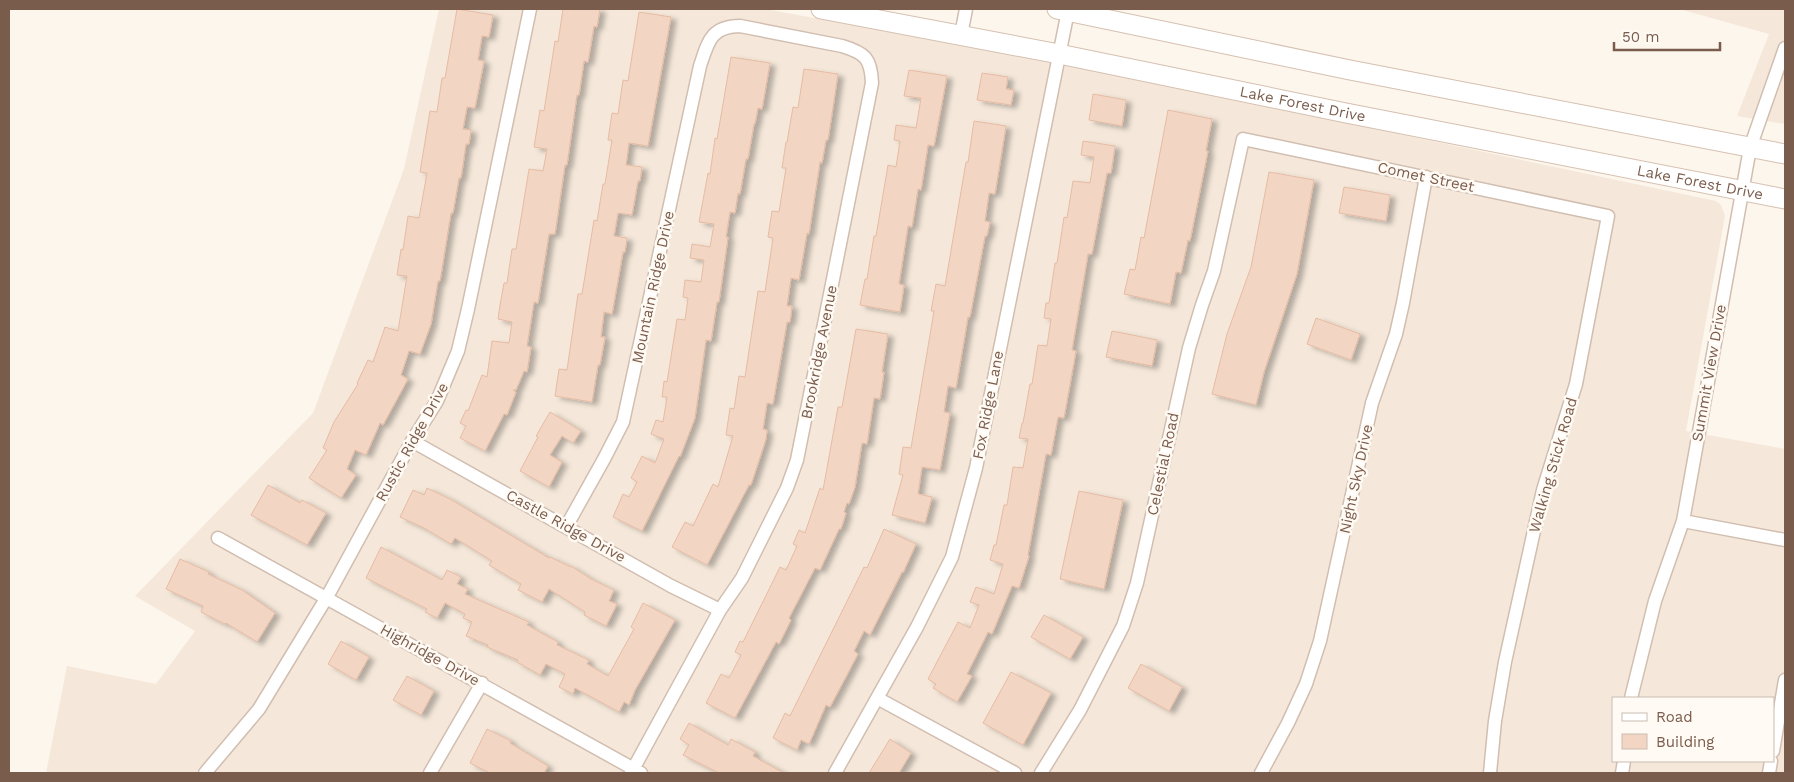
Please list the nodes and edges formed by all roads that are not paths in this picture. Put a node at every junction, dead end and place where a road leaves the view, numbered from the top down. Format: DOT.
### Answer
graph roads {
  1 [pos="530,9"];
  2 [pos="821,9"];
  3 [pos="966,9"];
  4 [pos="1063,10"];
  5 [pos="961,35"];
  6 [pos="711,38"];
  7 [pos="1785,48"];
  8 [pos="1059,54"];
  9 [pos="1243,139"];
  10 [pos="1750,148"];
  11 [pos="1785,154"];
  12 [pos="1426,176"];
  13 [pos="1742,191"];
  14 [pos="1785,198"];
  15 [pos="1608,216"];
  16 [pos="412,441"];
  17 [pos="1683,521"];
  18 [pos="566,526"];
  19 [pos="218,538"];
  20 [pos="1785,540"];
  21 [pos="327,597"];
  22 [pos="720,610"];
  23 [pos="1785,680"];
  24 [pos="482,683"];
  25 [pos="1631,697"];
  26 [pos="877,698"];
  27 [pos="1774,745"];
  28 [pos="635,772"];
  29 [pos="205,773"];
  30 [pos="430,773"];
  31 [pos="836,773"];
  32 [pos="1015,773"];
  33 [pos="1041,773"];
  34 [pos="1261,773"];
  35 [pos="1490,773"];
  1 -- 16 [label="street, Rustic Ridge Drive"];
  2 -- 5 [label="main road, Lake Forest Drive"];
  3 -- 5 [label="street"];
  4 -- 8 [label="street, Fox Ridge Lane"];
  4 -- 10 [label="main road"];
  5 -- 8 [label="main road, Lake Forest Drive"];
  6 -- 18 [label="street, Mountain Ridge Drive"];
  6 -- 22 [label="street, Brookridge Avenue"];
  7 -- 10 [label="street, Summit View Drive"];
  8 -- 13 [label="main road, Lake Forest Drive"];
  8 -- 26 [label="street, Fox Ridge Lane"];
  9 -- 12 [label="street, Comet Street"];
  9 -- 33 [label="street, Celestial Road"];
  10 -- 11 [label="main road"];
  10 -- 13 [label="street, Summit View Drive"];
  12 -- 15 [label="street, Comet Street"];
  12 -- 34 [label="street, Night Sky Drive"];
  13 -- 14 [label="main road, Lake Forest Drive"];
  13 -- 17 [label="street, Summit View Drive"];
  15 -- 35 [label="street, Walking Stick Road"];
  16 -- 18 [label="street, Castle Ridge Drive"];
  16 -- 21 [label="street, Rustic Ridge Drive"];
  17 -- 20 [label="street"];
  17 -- 25 [label="street, Summit View Drive"];
  18 -- 22 [label="street, Castle Ridge Drive"];
  19 -- 21 [label="street, Highridge Drive"];
  21 -- 24 [label="street, Highridge Drive"];
  21 -- 29 [label="street, Rustic Ridge Drive"];
  22 -- 28 [label="street, Brookridge Avenue"];
  23 -- 27 [label="street"];
  24 -- 28 [label="street, Highridge Drive"];
  24 -- 30 [label="street"];
  26 -- 31 [label="street, Fox Ridge Lane"];
  26 -- 32 [label="street"];
}
